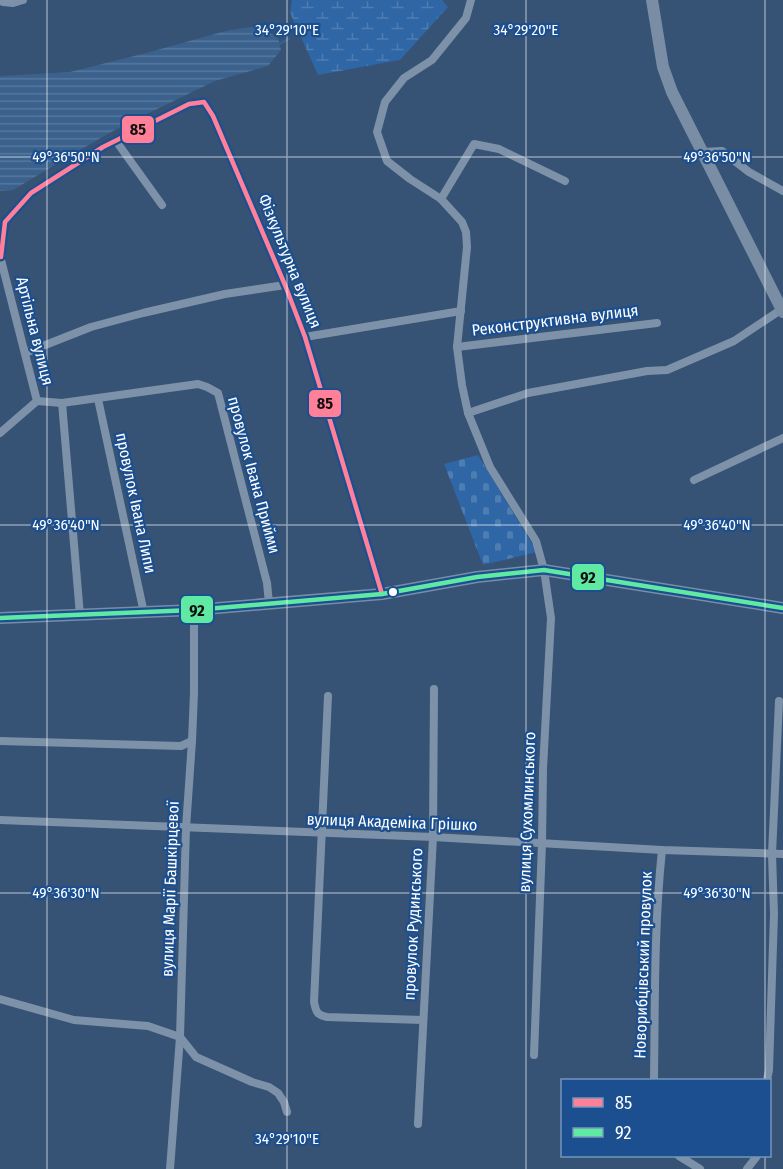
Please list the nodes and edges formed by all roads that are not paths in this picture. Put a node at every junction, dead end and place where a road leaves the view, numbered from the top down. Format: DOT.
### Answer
graph roads {
  1 [pos="2,0"];
  2 [pos="23,0"];
  3 [pos="471,0"];
  4 [pos="652,0"];
  5 [pos="116,141"];
  6 [pos="703,152"];
  7 [pos="565,181"];
  8 [pos="783,191"];
  9 [pos="441,199"];
  10 [pos="162,205"];
  11 [pos="0,257"];
  12 [pos="285,285"];
  13 [pos="782,310"];
  14 [pos="461,311"];
  15 [pos="657,323"];
  16 [pos="305,337"];
  17 [pos="457,347"];
  18 [pos="25,353"];
  19 [pos="98,399"];
  20 [pos="37,401"];
  21 [pos="62,403"];
  22 [pos="468,413"];
  23 [pos="0,433"];
  24 [pos="783,438"];
  25 [pos="694,480"];
  26 [pos="544,570"];
  27 [pos="382,594"];
  28 [pos="269,603"];
  29 [pos="783,608"];
  30 [pos="194,610"];
  31 [pos="144,613"];
  32 [pos="80,615"];
  33 [pos="0,618"];
  34 [pos="434,689"];
  35 [pos="328,696"];
  36 [pos="779,701"];
  37 [pos="0,741"];
  38 [pos="192,741"];
  39 [pos="0,820"];
  40 [pos="186,828"];
  41 [pos="322,834"];
  42 [pos="433,837"];
  43 [pos="542,844"];
  44 [pos="662,850"];
  45 [pos="772,854"];
  46 [pos="783,854"];
  47 [pos="0,999"];
  48 [pos="423,1020"];
  49 [pos="180,1037"];
  50 [pos="534,1055"];
  51 [pos="654,1079"];
  52 [pos="767,1079"];
  53 [pos="287,1112"];
  54 [pos="418,1124"];
  55 [pos="682,1157"];
  56 [pos="170,1169"];
  57 [pos="700,1169"];
  1 -- 2 [label="street"];
  3 -- 9 [label="street, Реконструктивна вулиця"];
  4 -- 6 [label="street"];
  5 -- 10 [label="street"];
  5 -- 11 [label="street"];
  5 -- 12 [label="street, Фізкультурна вулиця"];
  6 -- 8 [label="street"];
  6 -- 13 [label="street"];
  7 -- 9 [label="street"];
  9 -- 14 [label="street, Реконструктивна вулиця"];
  11 -- 18 [label="street, Артільна вулиця"];
  12 -- 16 [label="street, Фізкультурна вулиця"];
  12 -- 18 [label="street"];
  13 -- 22 [label="street"];
  14 -- 16 [label="street"];
  14 -- 17 [label="street, Реконструктивна вулиця"];
  15 -- 17 [label="street, Реконструктивна вулиця"];
  16 -- 27 [label="street, Фізкультурна вулиця"];
  17 -- 22 [label="street, Реконструктивна вулиця"];
  18 -- 20 [label="street, Артільна вулиця"];
  19 -- 21 [label="street, провулок Івана Прийми"];
  19 -- 28 [label="street, провулок Івана Прийми"];
  19 -- 31 [label="street, провулок Івана Липи"];
  20 -- 21 [label="street, провулок Івана Прийми"];
  20 -- 23 [label="street, Артільна вулиця"];
  21 -- 32 [label="street"];
  22 -- 26 [label="street, Реконструктивна вулиця"];
  24 -- 25 [label="street"];
  26 -- 27 [label="street"];
  26 -- 29 [label="street"];
  26 -- 43 [label="street, вулиця Сухомлинського"];
  27 -- 28 [label="street"];
  28 -- 30 [label="street"];
  30 -- 31 [label="street"];
  30 -- 38 [label="street, вулиця Марії Башкірцевої"];
  31 -- 32 [label="street"];
  32 -- 33 [label="street"];
  34 -- 42 [label="street, провулок Рудинського"];
  35 -- 41 [label="street"];
  36 -- 45 [label="street"];
  37 -- 38 [label="street"];
  38 -- 40 [label="street, вулиця Марії Башкірцевої"];
  39 -- 40 [label="street, вулиця Академіка Грішко"];
  40 -- 41 [label="street, вулиця Академіка Грішко"];
  40 -- 49 [label="street, вулиця Марії Башкірцевої"];
  41 -- 42 [label="street, вулиця Академіка Грішко"];
  41 -- 48 [label="street"];
  42 -- 43 [label="street, вулиця Академіка Грішко"];
  42 -- 48 [label="street, провулок Рудинського"];
  43 -- 44 [label="street, вулиця Академіка Грішко"];
  43 -- 50 [label="street, вулиця Сухомлинського"];
  44 -- 45 [label="street, вулиця Академіка Грішко"];
  44 -- 51 [label="street, Новорибцівський провулок"];
  45 -- 46 [label="street, вулиця Академіка Грішко"];
  45 -- 52 [label="street"];
  47 -- 49 [label="street"];
  48 -- 54 [label="street, провулок Рудинського"];
  49 -- 53 [label="street"];
  49 -- 56 [label="street, вулиця Марії Башкірцевої"];
  55 -- 57 [label="street"];
}
